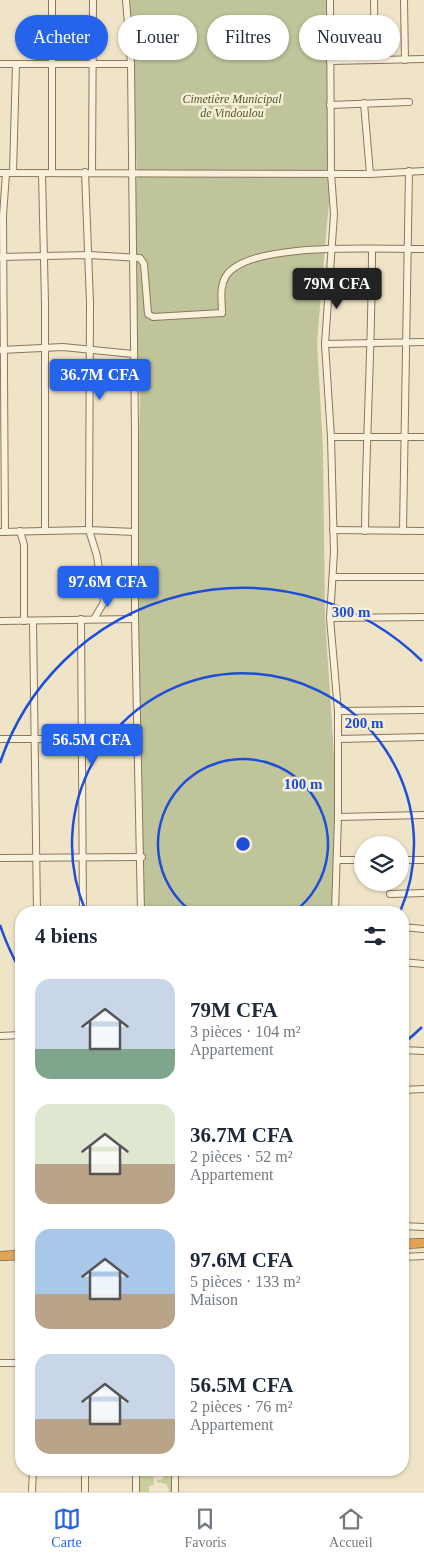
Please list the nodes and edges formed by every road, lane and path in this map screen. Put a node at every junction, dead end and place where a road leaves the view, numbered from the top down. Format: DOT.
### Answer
graph roads {
  1 [pos="52,0"];
  2 [pos="93,0"];
  3 [pos="126,0"];
  4 [pos="330,0"];
  5 [pos="374,0"];
  6 [pos="404,0"];
  7 [pos="374,15"];
  8 [pos="352,60"];
  9 [pos="400,60"];
  10 [pos="405,60"];
  11 [pos="424,60"];
  12 [pos="330,61"];
  13 [pos="0,64"];
  14 [pos="16,64"];
  15 [pos="52,64"];
  16 [pos="130,64"];
  17 [pos="93,66"];
  18 [pos="409,102"];
  19 [pos="364,103"];
  20 [pos="330,105"];
  21 [pos="409,171"];
  22 [pos="424,171"];
  23 [pos="88,172"];
  24 [pos="6,173"];
  25 [pos="42,173"];
  26 [pos="52,173"];
  27 [pos="131,173"];
  28 [pos="331,173"];
  29 [pos="370,174"];
  30 [pos="330,248"];
  31 [pos="372,249"];
  32 [pos="424,249"];
  33 [pos="407,250"];
  34 [pos="89,255"];
  35 [pos="132,256"];
  36 [pos="2,257"];
  37 [pos="44,257"];
  38 [pos="406,342"];
  39 [pos="424,342"];
  40 [pos="325,344"];
  41 [pos="372,344"];
  42 [pos="44,346"];
  43 [pos="90,349"];
  44 [pos="2,350"];
  45 [pos="133,354"];
  46 [pos="366,436"];
  47 [pos="331,437"];
  48 [pos="405,437"];
  49 [pos="424,437"];
  50 [pos="89,530"];
  51 [pos="333,530"];
  52 [pos="20,531"];
  53 [pos="45,531"];
  54 [pos="365,531"];
  55 [pos="403,531"];
  56 [pos="424,531"];
  57 [pos="2,532"];
  58 [pos="135,532"];
  59 [pos="334,577"];
  60 [pos="424,577"];
  61 [pos="424,617"];
  62 [pos="330,618"];
  63 [pos="81,619"];
  64 [pos="94,619"];
  65 [pos="135,619"];
  66 [pos="0,620"];
  67 [pos="24,621"];
  68 [pos="33,621"];
  69 [pos="424,710"];
  70 [pos="338,711"];
  71 [pos="424,737"];
  72 [pos="0,739"];
  73 [pos="81,739"];
  74 [pos="139,739"];
  75 [pos="338,739"];
  76 [pos="34,740"];
  77 [pos="424,815"];
  78 [pos="338,817"];
  79 [pos="142,857"];
  80 [pos="0,858"];
  81 [pos="36,858"];
  82 [pos="82,858"];
  83 [pos="337,860"];
  84 [pos="354,860"];
  85 [pos="409,860"];
  86 [pos="424,860"];
  87 [pos="390,894"];
  88 [pos="424,894"];
  89 [pos="37,906"];
  90 [pos="83,906"];
  91 [pos="142,906"];
  92 [pos="335,906"];
  93 [pos="409,928"];
  94 [pos="424,929"];
  95 [pos="409,963"];
  96 [pos="424,964"];
  97 [pos="15,1035"];
  98 [pos="0,1036"];
  99 [pos="409,1051"];
  100 [pos="424,1052"];
  101 [pos="409,1090"];
  102 [pos="424,1090"];
  103 [pos="409,1226"];
  104 [pos="424,1227"];
  105 [pos="409,1244"];
  106 [pos="424,1244"];
  107 [pos="15,1255"];
  108 [pos="0,1256"];
  109 [pos="424,1256"];
  110 [pos="409,1257"];
  111 [pos="0,1363"];
  112 [pos="15,1363"];
  113 [pos="33,1476"];
  114 [pos="85,1476"];
  115 [pos="136,1476"];
  116 [pos="175,1476"];
  117 [pos="32,1492"];
  118 [pos="85,1492"];
  119 [pos="136,1492"];
  120 [pos="175,1492"];
  1 -- 15 [label="street"];
  2 -- 17 [label="street"];
  3 -- 16 [label="street"];
  4 -- 12 [label="street"];
  5 -- 7 [label="street"];
  6 -- 10 [label="street"];
  8 -- 12 [label="street"];
  9 -- 10 [label="street"];
  10 -- 11 [label="street"];
  12 -- 20 [label="street"];
  13 -- 14 [label="street"];
  14 -- 15 [label="street"];
  14 -- 24 [label="street"];
  15 -- 17 [label="street"];
  15 -- 26 [label="street"];
  16 -- 17 [label="street"];
  16 -- 27 [label="street"];
  17 -- 23 [label="street"];
  18 -- 19 [label="street"];
  19 -- 20 [label="street"];
  19 -- 29 [label="street"];
  20 -- 28 [label="street"];
  21 -- 22 [label="street"];
  21 -- 29 [label="street"];
  21 -- 33 [label="street"];
  23 -- 26 [label="street"];
  23 -- 27 [label="street"];
  23 -- 34 [label="street"];
  24 -- 25 [label="street"];
  24 -- 36 [label="street"];
  25 -- 26 [label="street"];
  25 -- 37 [label="street"];
  27 -- 28 [label="street"];
  27 -- 35 [label="street"];
  28 -- 29 [label="street"];
  28 -- 30 [label="street"];
  30 -- 31 [label="street"];
  30 -- 35 [label="street"];
  30 -- 40 [label="street"];
  31 -- 33 [label="street"];
  31 -- 41 [label="street"];
  32 -- 33 [label="street"];
  33 -- 38 [label="street"];
  34 -- 35 [label="street"];
  34 -- 37 [label="street"];
  34 -- 43 [label="street"];
  35 -- 45 [label="street"];
  36 -- 37 [label="street"];
  36 -- 44 [label="street"];
  37 -- 42 [label="street"];
  38 -- 39 [label="street"];
  38 -- 41 [label="street"];
  38 -- 48 [label="street"];
  40 -- 41 [label="street"];
  40 -- 47 [label="street"];
  41 -- 46 [label="street"];
  42 -- 43 [label="street"];
  42 -- 44 [label="street"];
  42 -- 53 [label="street"];
  43 -- 45 [label="street"];
  43 -- 50 [label="street"];
  44 -- 57 [label="street"];
  45 -- 58 [label="street"];
  46 -- 47 [label="street"];
  46 -- 48 [label="street"];
  46 -- 54 [label="street"];
  47 -- 51 [label="street"];
  48 -- 49 [label="street"];
  48 -- 55 [label="street"];
  50 -- 53 [label="street"];
  50 -- 58 [label="street"];
  50 -- 64 [label="street"];
  51 -- 54 [label="street"];
  51 -- 59 [label="street"];
  52 -- 53 [label="street"];
  52 -- 57 [label="street"];
  52 -- 67 [label="street"];
  54 -- 55 [label="street"];
  55 -- 56 [label="street"];
  58 -- 65 [label="street"];
  59 -- 60 [label="street"];
  59 -- 62 [label="street"];
  61 -- 62 [label="street"];
  62 -- 70 [label="street"];
  63 -- 64 [label="street"];
  63 -- 68 [label="street"];
  63 -- 73 [label="street"];
  64 -- 65 [label="street"];
  65 -- 74 [label="street"];
  66 -- 67 [label="street"];
  67 -- 68 [label="street"];
  68 -- 76 [label="street"];
  69 -- 70 [label="street"];
  70 -- 75 [label="street"];
  71 -- 75 [label="street"];
  72 -- 76 [label="street"];
  73 -- 74 [label="street"];
  73 -- 76 [label="street"];
  73 -- 82 [label="street"];
  74 -- 79 [label="street"];
  75 -- 78 [label="street"];
  76 -- 81 [label="street"];
  77 -- 78 [label="street"];
  78 -- 83 [label="street"];
  79 -- 82 [label="street"];
  79 -- 91 [label="street"];
  80 -- 81 [label="street"];
  81 -- 82 [label="street"];
  81 -- 89 [label="street"];
  82 -- 90 [label="street"];
  83 -- 84 [label="street"];
  83 -- 92 [label="street"];
  85 -- 86 [label="street"];
  87 -- 88 [label="street"];
  93 -- 94 [label="street"];
  95 -- 96 [label="street"];
  97 -- 98 [label="street"];
  99 -- 100 [label="street"];
  101 -- 102 [label="street"];
  103 -- 104 [label="street"];
  105 -- 106 [label="highway"];
  107 -- 108 [label="highway"];
  109 -- 110 [label="street"];
  111 -- 112 [label="street"];
  113 -- 117 [label="street"];
  114 -- 118 [label="street"];
  115 -- 119 [label="street"];
  116 -- 120 [label="street"];
}
